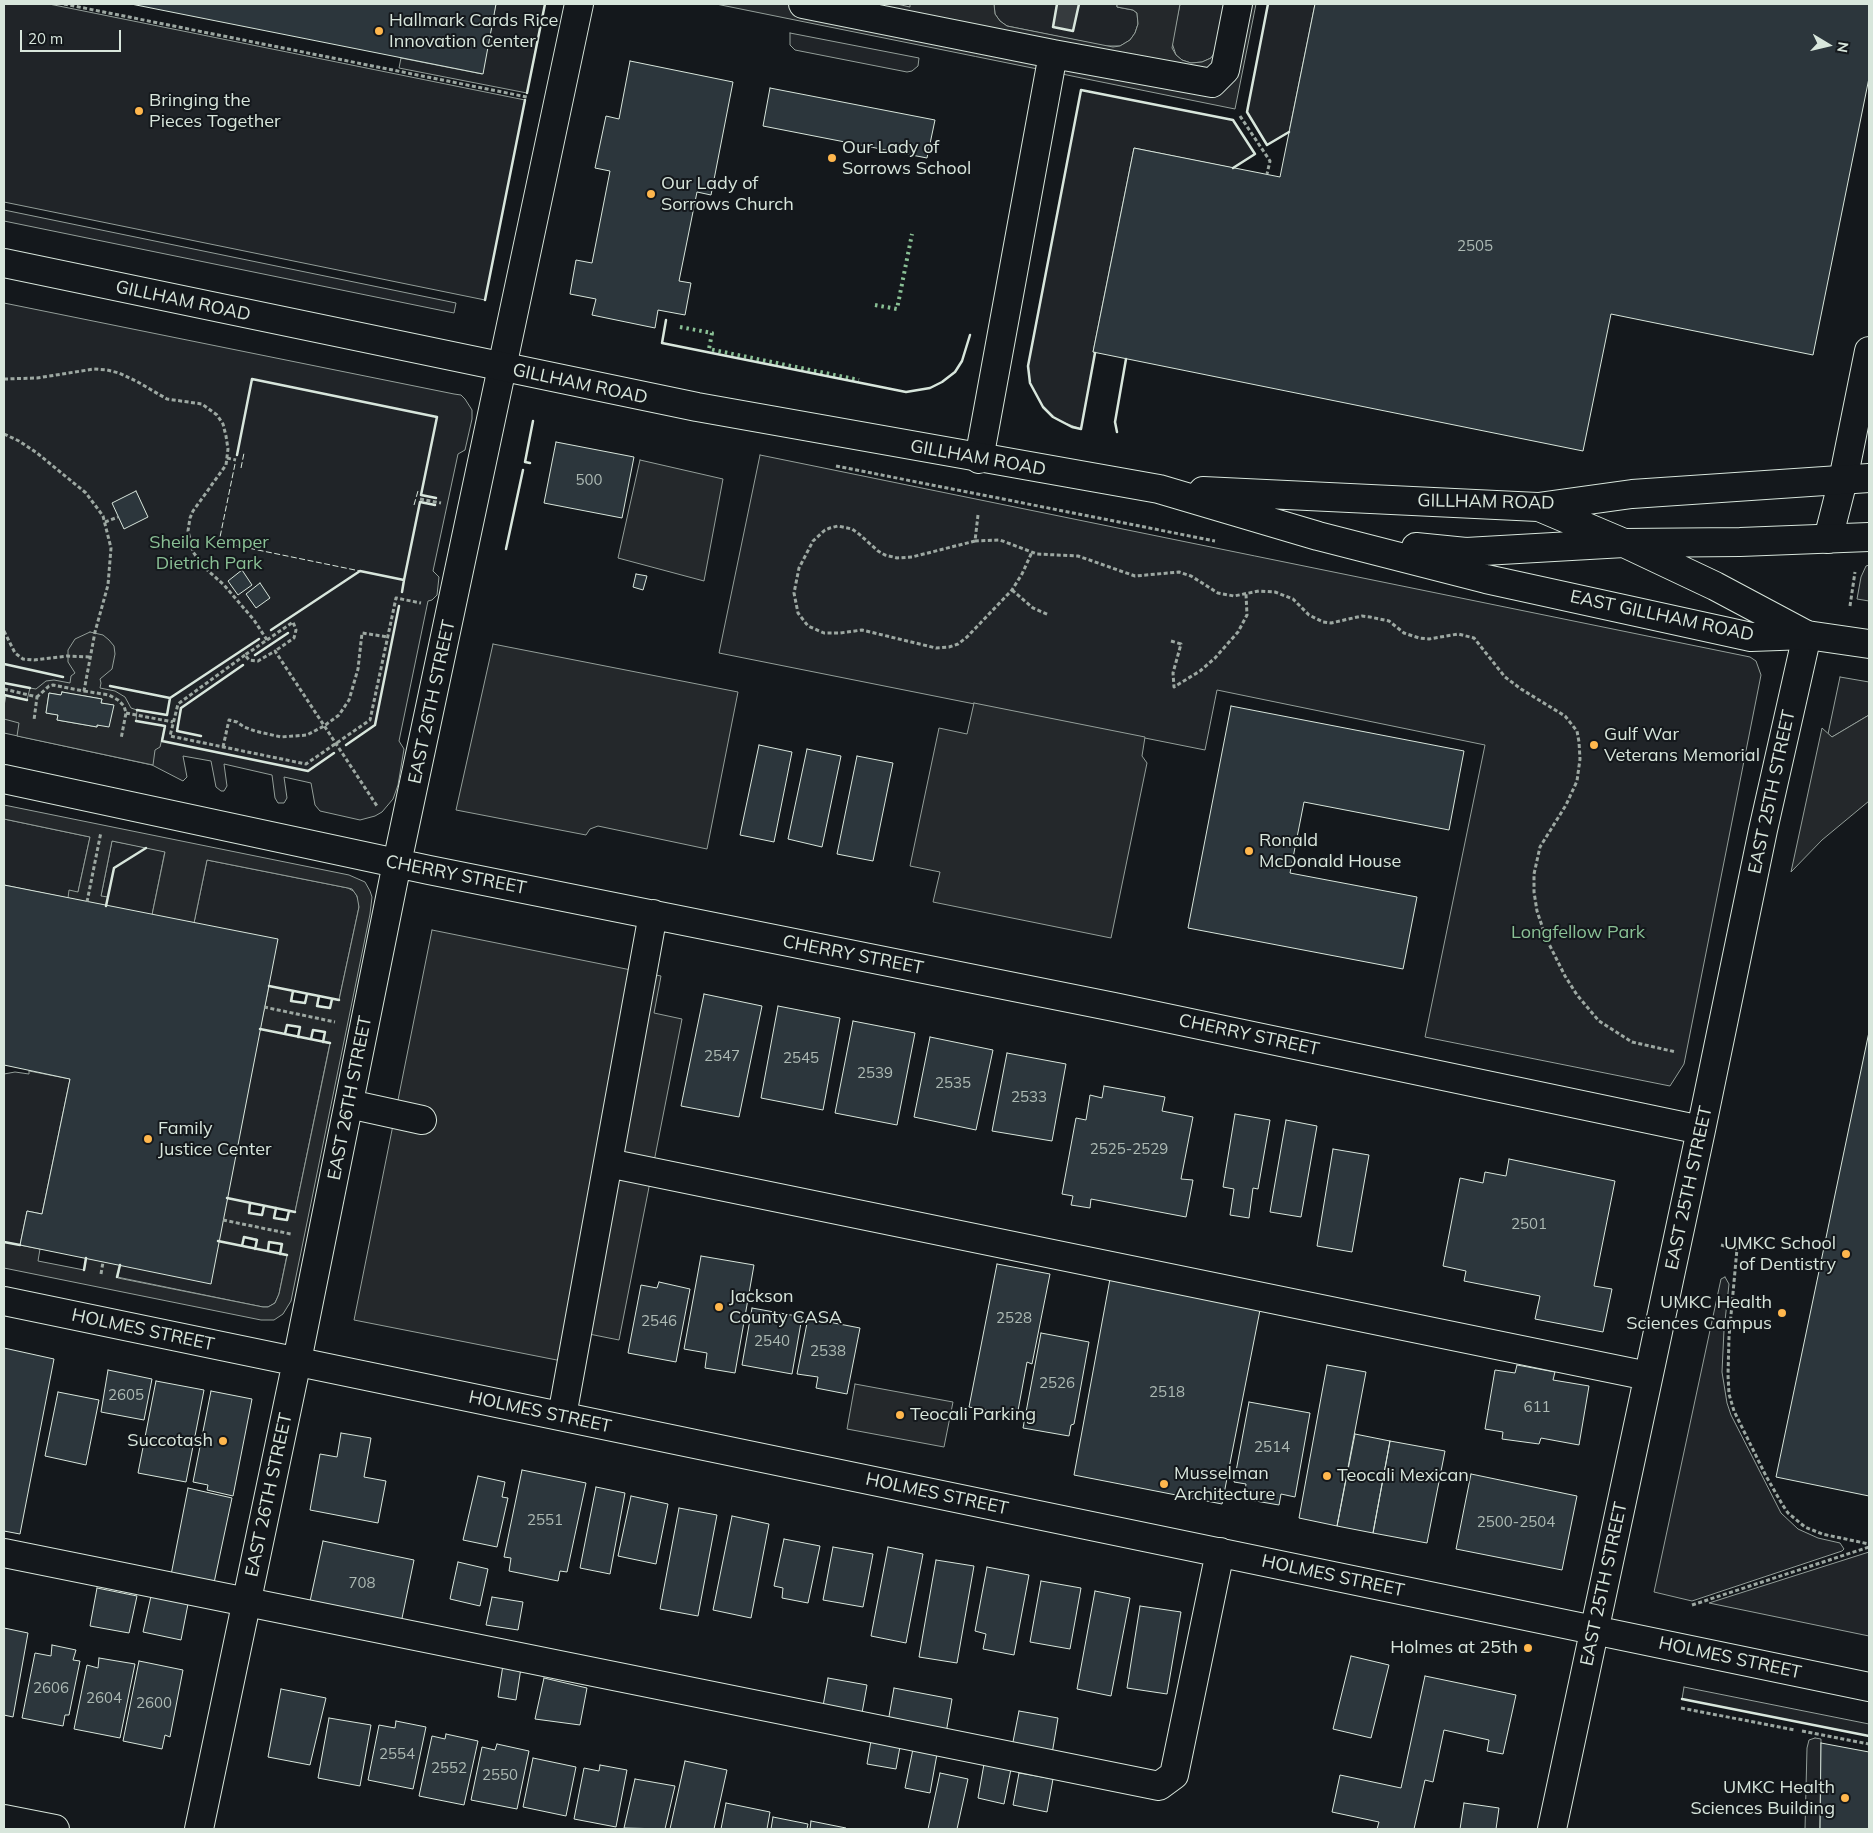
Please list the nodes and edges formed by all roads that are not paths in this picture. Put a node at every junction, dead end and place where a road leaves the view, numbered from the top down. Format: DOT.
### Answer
graph roads {
  1 [pos="579,4"];
  2 [pos="803,4"];
  3 [pos="1238,4"];
  4 [pos="1053,54"];
  5 [pos="4,263"];
  6 [pos="1869,351"];
  7 [pos="503,368"];
  8 [pos="979,459"];
  9 [pos="1869,478"];
  10 [pos="1843,480"];
  11 [pos="1159,490"];
  12 [pos="1538,507"];
  13 [pos="1318,536"];
  14 [pos="1869,537"];
  15 [pos="1828,539"];
  16 [pos="1624,543"];
  17 [pos="1486,579"];
  18 [pos="1807,635"];
  19 [pos="1869,644"];
  20 [pos="4,779"];
  21 [pos="398,863"];
  22 [pos="653,914"];
  23 [pos="349,1104"];
  24 [pos="422,1120"];
  25 [pos="1702,1130"];
  26 [pos="608,1163"];
  27 [pos="4,1301"];
  28 [pos="297,1362"];
  29 [pos="1648,1376"];
  30 [pos="562,1416"];
  31 [pos="1220,1552"];
  32 [pos="4,1554"];
  33 [pos="246,1602"];
  34 [pos="1594,1630"];
  35 [pos="1869,1687"];
  36 [pos="4,1819"];
  37 [pos="55,1829"];
  38 [pos="199,1829"];
  39 [pos="1552,1829"];
  1 -- 7 [label="street, EAST 26TH STREET"];
  2 -- 4 [label="street"];
  3 -- 4 [label="street"];
  4 -- 8 [label="street"];
  5 -- 7 [label="street, GILLHAM ROAD"];
  6 -- 10 [label="street"];
  7 -- 8 [label="street, GILLHAM ROAD"];
  7 -- 21 [label="street, EAST 26TH STREET"];
  8 -- 11 [label="street, GILLHAM ROAD"];
  9 -- 10 [label="street, GILLHAM ROAD"];
  10 -- 12 [label="street, GILLHAM ROAD"];
  10 -- 15 [label="street"];
  11 -- 12 [label="street, GILLHAM ROAD"];
  11 -- 13 [label="street, GILLHAM ROAD"];
  12 -- 16 [label="street"];
  13 -- 16 [label="street, GILLHAM ROAD"];
  13 -- 17 [label="street, GILLHAM ROAD"];
  14 -- 15 [label="street, GILLHAM ROAD"];
  15 -- 16 [label="street, GILLHAM ROAD"];
  16 -- 18 [label="street"];
  17 -- 18 [label="street, EAST GILLHAM ROAD"];
  18 -- 19 [label="street, EAST GILLHAM ROAD"];
  18 -- 25 [label="street, EAST 25TH STREET"];
  20 -- 21 [label="street, CHERRY STREET"];
  21 -- 22 [label="street, CHERRY STREET"];
  21 -- 23 [label="street, EAST 26TH STREET"];
  22 -- 25 [label="street, CHERRY STREET"];
  22 -- 26 [label="street"];
  23 -- 24 [label="street"];
  23 -- 28 [label="street, EAST 26TH STREET"];
  25 -- 29 [label="street, EAST 25TH STREET"];
  26 -- 29 [label="street"];
  26 -- 30 [label="street"];
  27 -- 28 [label="street, HOLMES STREET"];
  28 -- 30 [label="street, HOLMES STREET"];
  28 -- 33 [label="street, EAST 26TH STREET"];
  29 -- 34 [label="street, EAST 25TH STREET"];
  30 -- 31 [label="street, HOLMES STREET"];
  31 -- 33 [label="street"];
  31 -- 34 [label="street, HOLMES STREET"];
  32 -- 33 [label="street"];
  33 -- 38 [label="street, EAST 26TH STREET"];
  34 -- 35 [label="street, HOLMES STREET"];
  34 -- 39 [label="street, EAST 25TH STREET"];
  36 -- 37 [label="street"];
}
